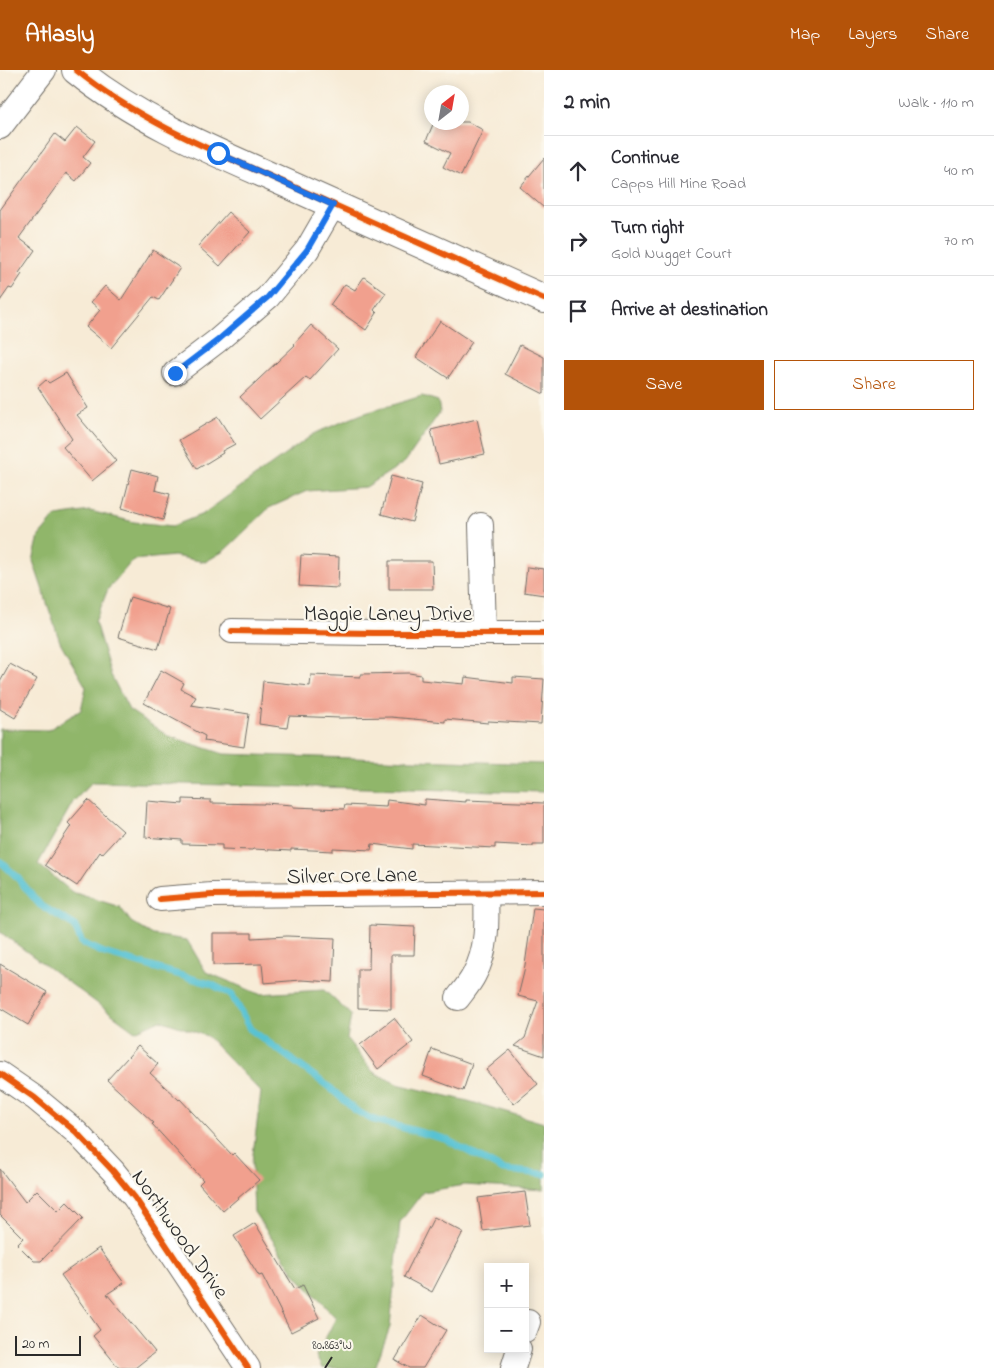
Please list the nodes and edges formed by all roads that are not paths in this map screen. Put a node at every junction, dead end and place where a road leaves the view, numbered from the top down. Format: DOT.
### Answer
graph roads {
  1 [pos="44,70"];
  2 [pos="76,70"];
  3 [pos="0,127"];
  4 [pos="333,205"];
  5 [pos="544,299"];
  6 [pos="175,373"];
  7 [pos="481,525"];
  8 [pos="232,632"];
  9 [pos="484,632"];
  10 [pos="544,633"];
  11 [pos="544,892"];
  12 [pos="486,893"];
  13 [pos="160,899"];
  14 [pos="458,998"];
  15 [pos="0,1074"];
  16 [pos="518,1353"];
  17 [pos="248,1368"];
  18 [pos="513,1368"];
  1 -- 3 [label="street"];
  2 -- 4 [label="street"];
  4 -- 5 [label="street"];
  4 -- 6 [label="street"];
  7 -- 9 [label="street"];
  8 -- 9 [label="street, Maggie Laney Drive"];
  9 -- 10 [label="street, Maggie Laney Drive"];
  11 -- 12 [label="street, Silver Ore Lane"];
  12 -- 13 [label="street, Silver Ore Lane"];
  12 -- 14 [label="street"];
  15 -- 17 [label="street, Northwood Drive"];
  16 -- 18 [label="street"];
}
